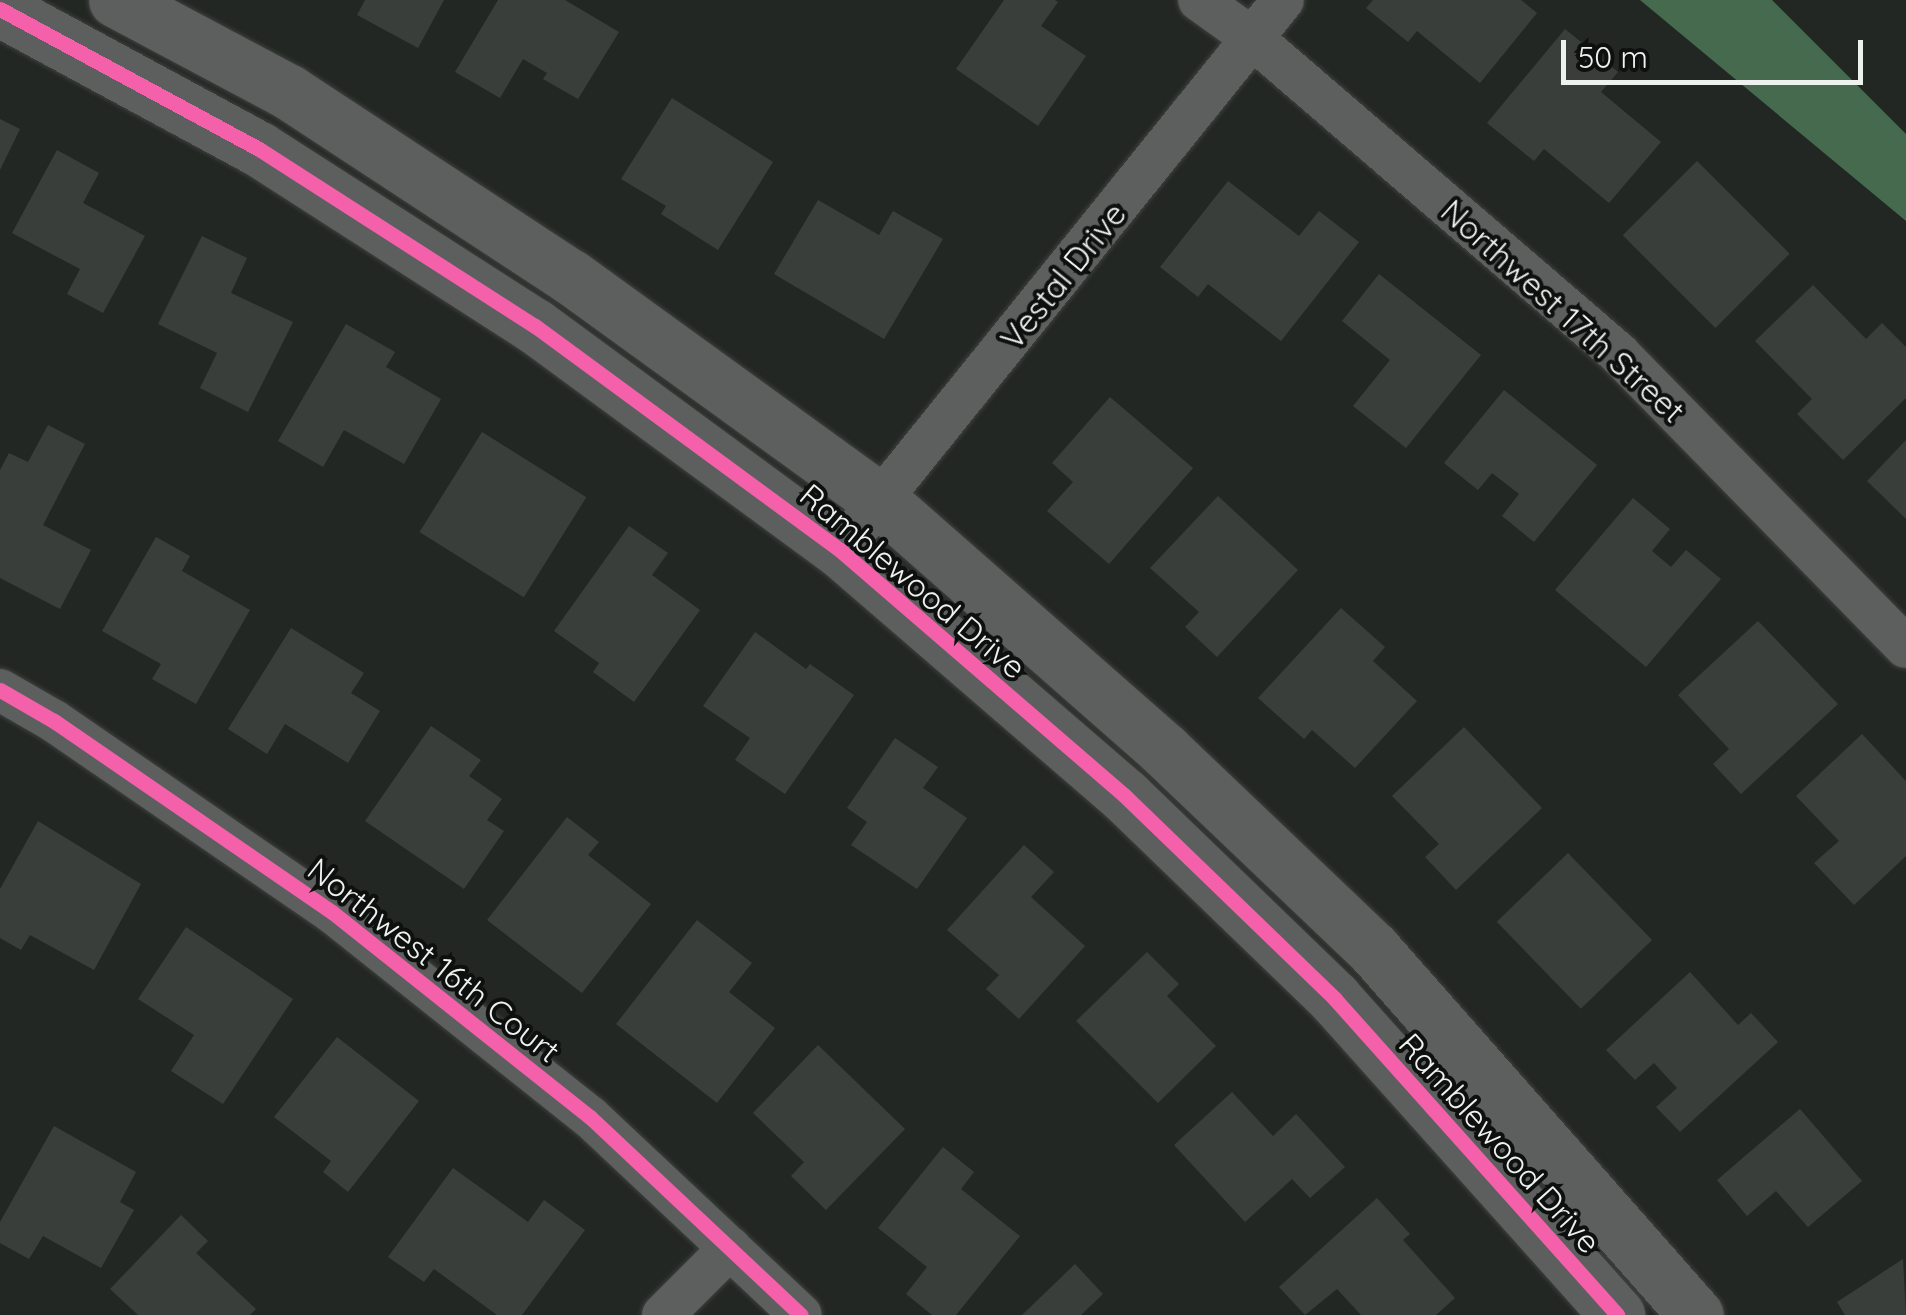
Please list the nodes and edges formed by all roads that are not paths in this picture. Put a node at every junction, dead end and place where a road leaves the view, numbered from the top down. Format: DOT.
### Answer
graph roads {
  1 [pos="116,0"];
  2 [pos="1199,0"];
  3 [pos="1283,0"];
  4 [pos="0,9"];
  5 [pos="1252,38"];
  6 [pos="882,502"];
  7 [pos="840,550"];
  8 [pos="1906,647"];
  9 [pos="0,690"];
  10 [pos="730,1248"];
  11 [pos="1682,1297"];
  12 [pos="664,1315"];
  13 [pos="802,1315"];
  14 [pos="1620,1315"];
  1 -- 6 [label="street, Ramblewood Drive"];
  2 -- 5 [label="street, Northwest 17th Street"];
  3 -- 5 [label="street, Vestal Drive"];
  4 -- 7 [label="street, Ramblewood Drive"];
  5 -- 6 [label="street, Vestal Drive"];
  5 -- 8 [label="street, Northwest 17th Street"];
  6 -- 7 [label="street, Vestal Drive"];
  6 -- 11 [label="street, Ramblewood Drive"];
  7 -- 14 [label="street, Ramblewood Drive"];
  9 -- 10 [label="street, Northwest 16th Court"];
  10 -- 12 [label="street"];
  10 -- 13 [label="street, Northwest 16th Court"];
  11 -- 14 [label="street"];
}
